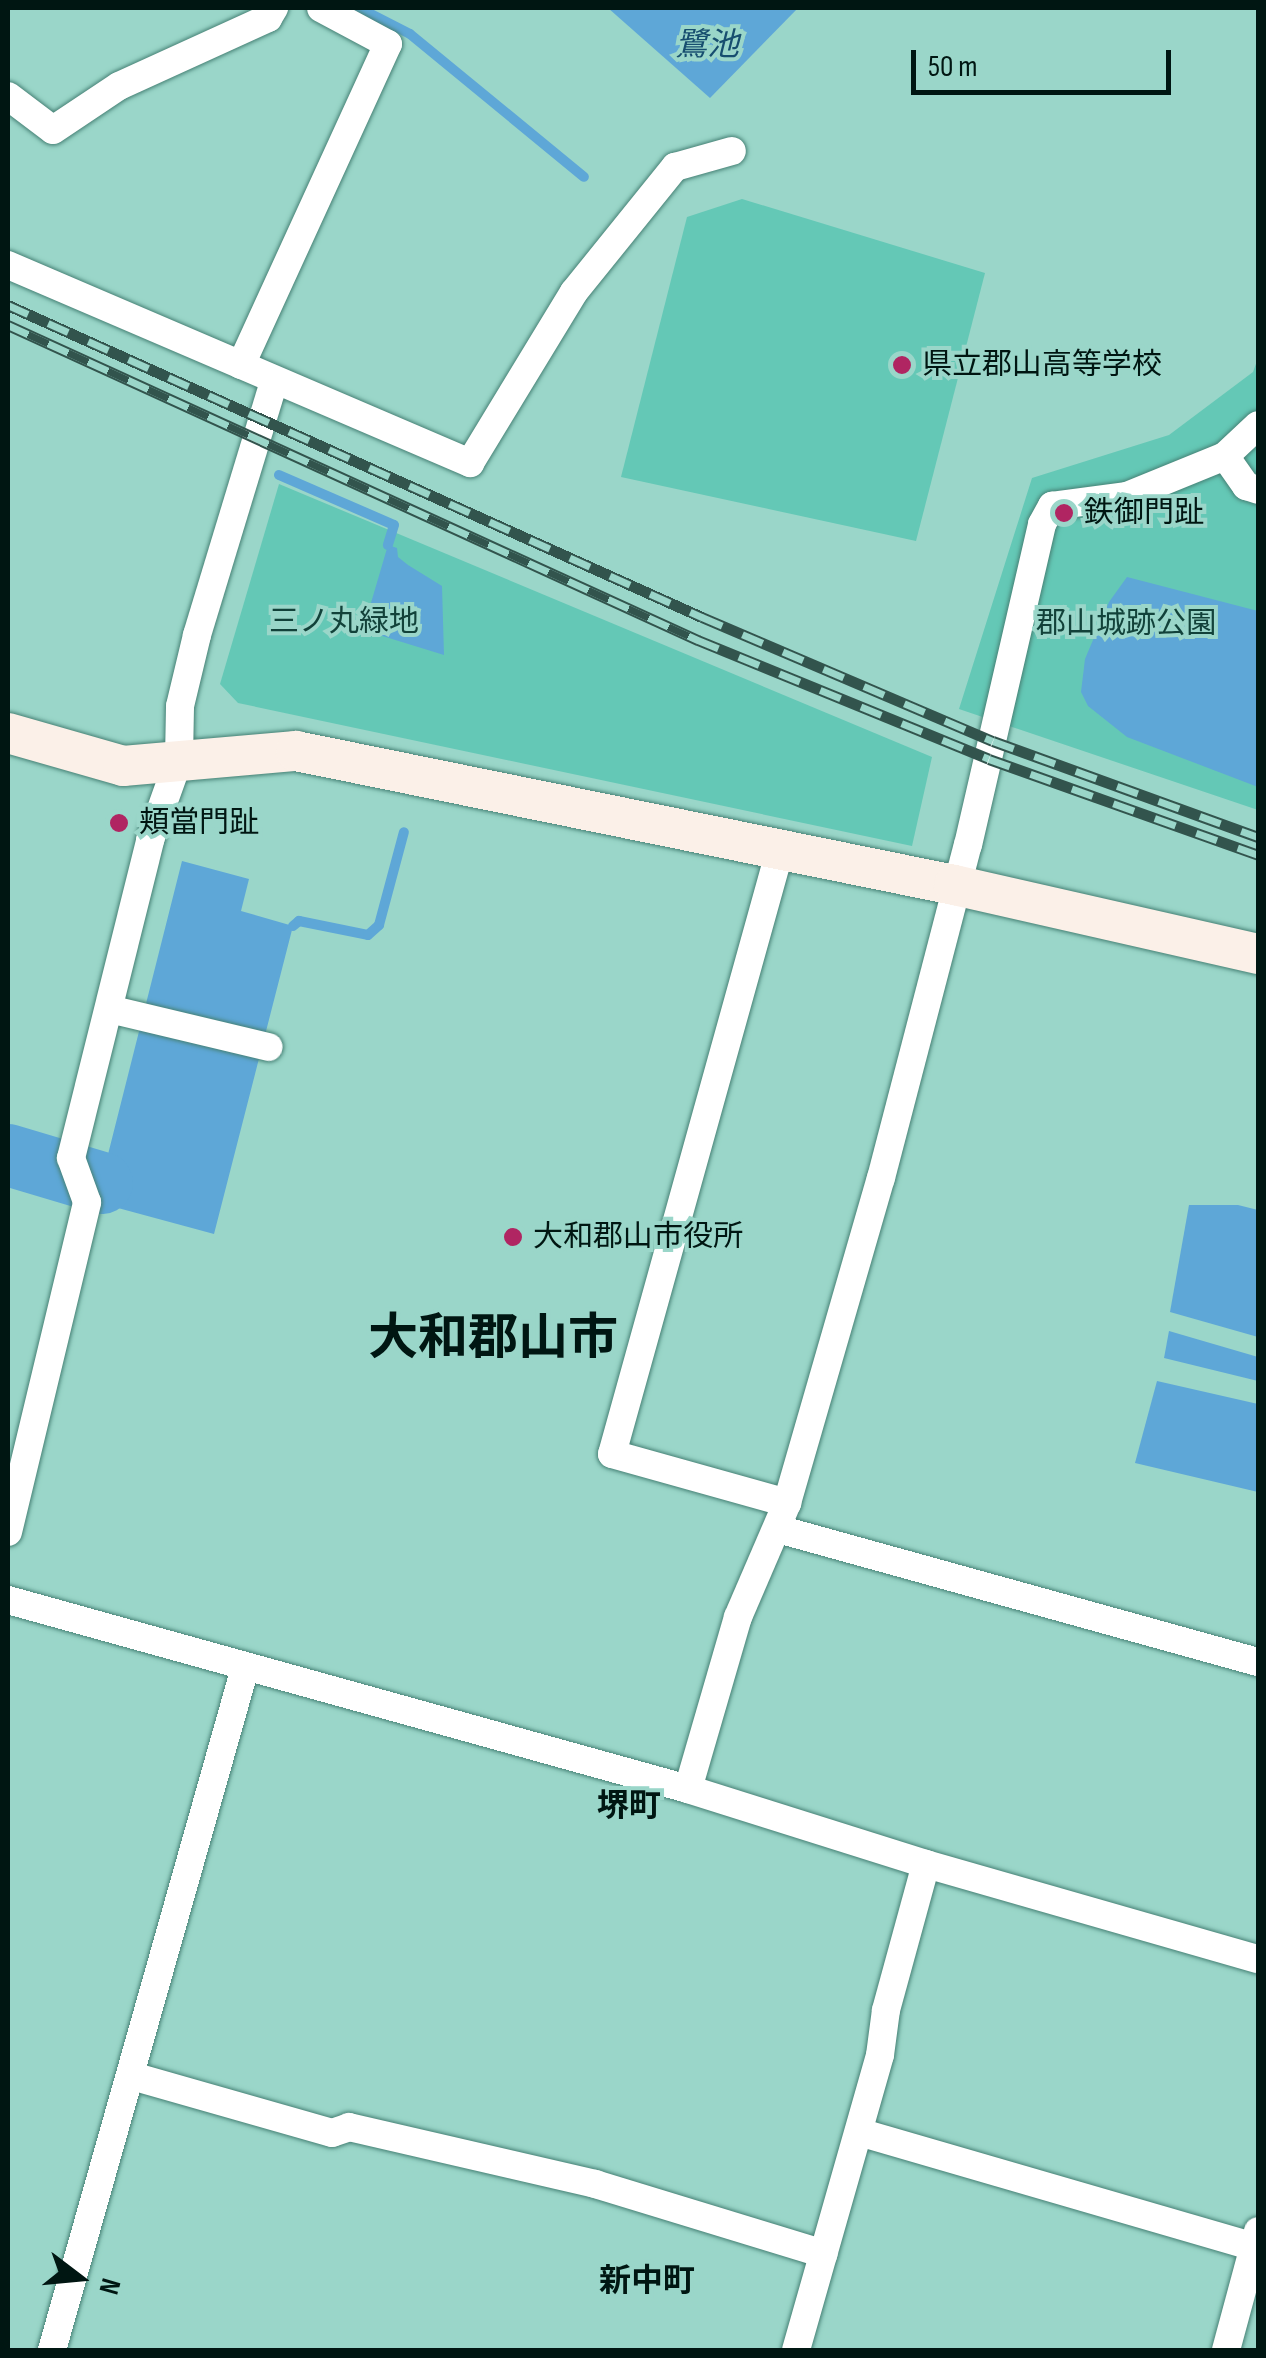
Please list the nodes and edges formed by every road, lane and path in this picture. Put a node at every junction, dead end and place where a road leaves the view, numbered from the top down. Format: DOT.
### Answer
graph roads {
  1 [pos="274,8"];
  2 [pos="321,8"];
  3 [pos="8,96"];
  4 [pos="732,151"];
  5 [pos="8,265"];
  6 [pos="241,365"];
  7 [pos="274,381"];
  8 [pos="1258,425"];
  9 [pos="1226,456"];
  10 [pos="1258,490"];
  11 [pos="8,733"];
  12 [pos="179,759"];
  13 [pos="780,850"];
  14 [pos="954,886"];
  15 [pos="1258,954"];
  16 [pos="109,1008"];
  17 [pos="269,1047"];
  18 [pos="8,1408"];
  19 [pos="35,1416"];
  20 [pos="783,1516"];
  21 [pos="8,1532"];
  22 [pos="8,1600"];
  23 [pos="1258,1662"];
  24 [pos="245,1668"];
  25 [pos="688,1789"];
  26 [pos="926,1864"];
  27 [pos="1258,1959"];
  28 [pos="132,2076"];
  29 [pos="859,2132"];
  30 [pos="1257,2242"];
  31 [pos="824,2254"];
  32 [pos="52,2350"];
  33 [pos="796,2350"];
  34 [pos="1226,2350"];
  1 -- 3 [label="street"];
  2 -- 6 [label="street"];
  4 -- 7 [label="street"];
  5 -- 6 [label="street"];
  6 -- 7 [label="street"];
  7 -- 12 [label="street"];
  8 -- 9 [label="street"];
  9 -- 10 [label="street"];
  9 -- 14 [label="street"];
  11 -- 12 [label="street"];
  12 -- 13 [label="street"];
  12 -- 16 [label="street"];
  13 -- 14 [label="street"];
  13 -- 20 [label="street"];
  14 -- 15 [label="street"];
  14 -- 20 [label="street"];
  16 -- 17 [label="street"];
  16 -- 19 [label="street"];
  18 -- 19 [label="street"];
  19 -- 21 [label="street"];
  20 -- 23 [label="street"];
  20 -- 25 [label="street"];
  22 -- 24 [label="street"];
  24 -- 25 [label="street"];
  24 -- 28 [label="street"];
  25 -- 26 [label="street"];
  26 -- 27 [label="street"];
  26 -- 29 [label="street"];
  28 -- 31 [label="street"];
  28 -- 32 [label="street"];
  29 -- 30 [label="street"];
  29 -- 31 [label="street"];
  30 -- 34 [label="street"];
  31 -- 33 [label="street"];
}
